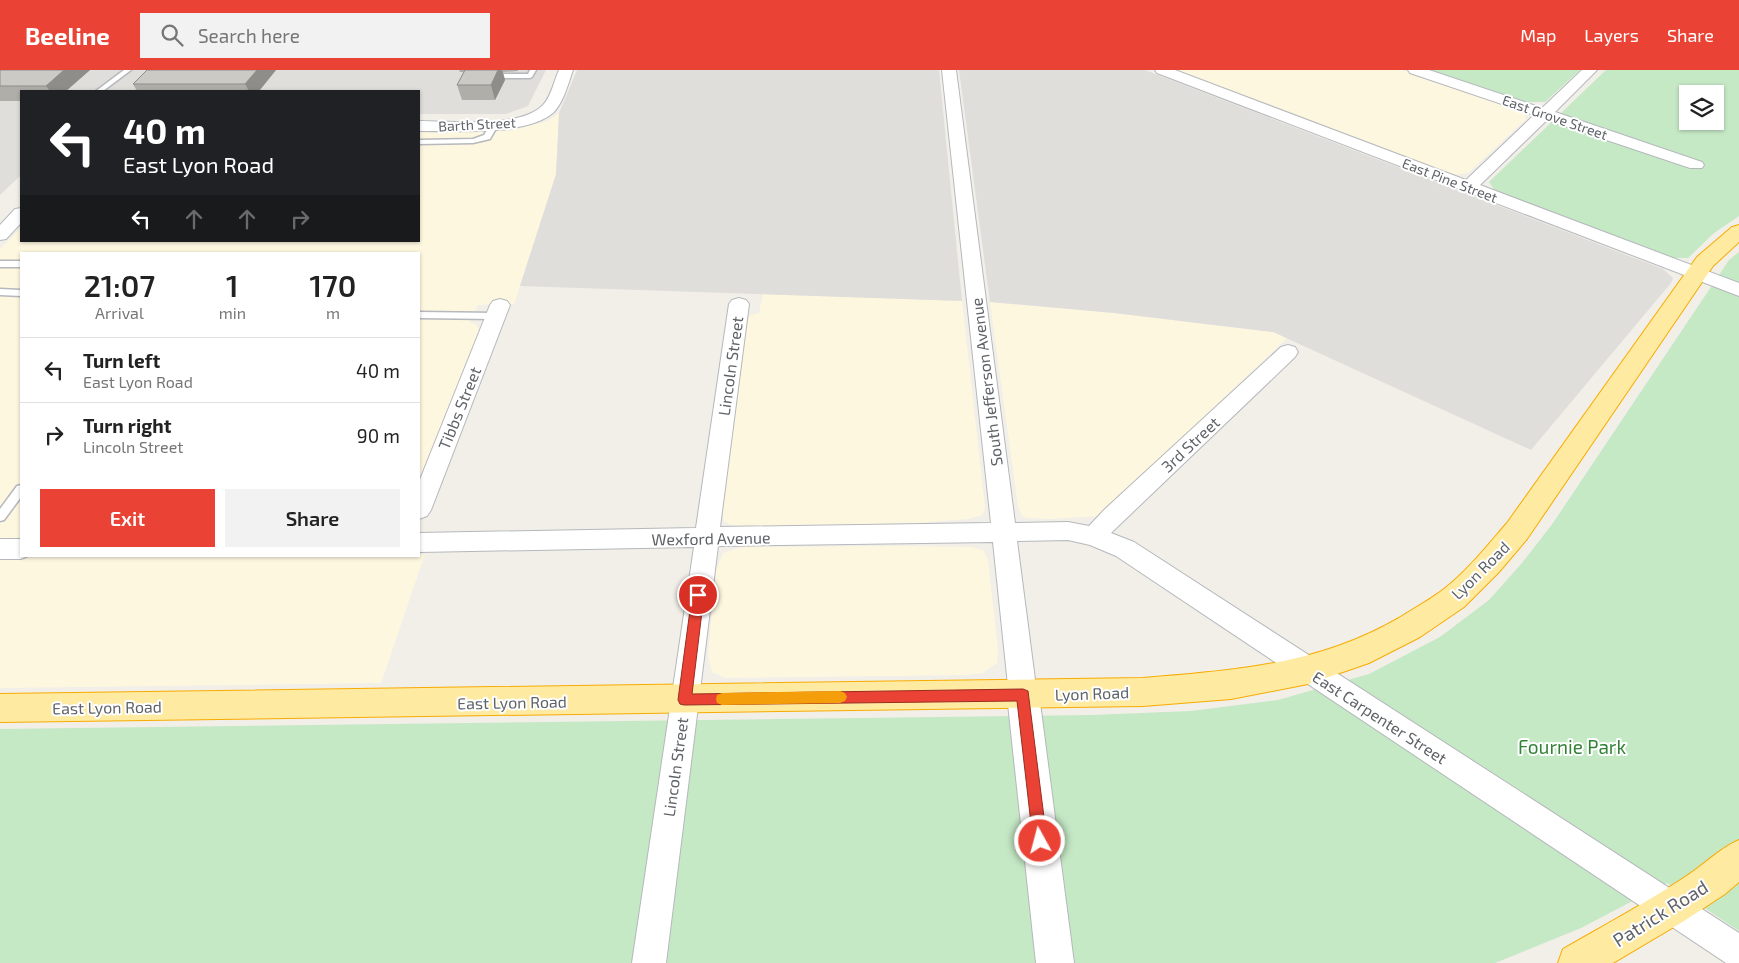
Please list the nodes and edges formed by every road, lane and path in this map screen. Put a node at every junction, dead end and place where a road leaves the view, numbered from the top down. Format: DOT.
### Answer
graph roads {
  1 [pos="128,70"];
  2 [pos="533,70"];
  3 [pos="566,70"];
  4 [pos="948,70"];
  5 [pos="1162,70"];
  6 [pos="1415,70"];
  7 [pos="1590,70"];
  8 [pos="481,76"];
  9 [pos="100,90"];
  10 [pos="1546,114"];
  11 [pos="494,125"];
  12 [pos="420,126"];
  13 [pos="420,142"];
  14 [pos="1696,165"];
  15 [pos="1468,187"];
  16 [pos="20,214"];
  17 [pos="1739,231"];
  18 [pos="0,235"];
  19 [pos="0,264"];
  20 [pos="20,264"];
  21 [pos="1697,274"];
  22 [pos="1739,290"];
  23 [pos="0,292"];
  24 [pos="20,292"];
  25 [pos="739,304"];
  26 [pos="497,311"];
  27 [pos="420,316"];
  28 [pos="1288,352"];
  29 [pos="20,490"];
  30 [pos="420,507"];
  31 [pos="0,516"];
  32 [pos="1004,532"];
  33 [pos="1094,536"];
  34 [pos="706,539"];
  35 [pos="420,542"];
  36 [pos="0,549"];
  37 [pos="20,549"];
  38 [pos="1308,670"];
  39 [pos="1023,695"];
  40 [pos="684,700"];
  41 [pos="0,708"];
  42 [pos="1739,858"];
  43 [pos="1672,908"];
  44 [pos="1739,952"];
  45 [pos="649,963"];
  46 [pos="1055,963"];
  47 [pos="1578,963"];
  1 -- 9 [label="lane"];
  2 -- 8 [label="lane"];
  3 -- 11 [label="street, Barth Street"];
  4 -- 32 [label="street, South Jefferson Avenue"];
  5 -- 15 [label="street, East Pine Street"];
  6 -- 10 [label="street, East Grove Street"];
  7 -- 10 [label="street"];
  10 -- 14 [label="street, East Grove Street"];
  10 -- 15 [label="street"];
  11 -- 12 [label="street, Barth Street"];
  11 -- 13 [label="lane"];
  15 -- 21 [label="street, East Pine Street"];
  16 -- 18 [label="street"];
  17 -- 21 [label="highway, Lyon Road"];
  19 -- 20 [label="lane"];
  21 -- 22 [label="street, East Pine Street"];
  21 -- 38 [label="highway, Lyon Road"];
  23 -- 24 [label="lane"];
  25 -- 34 [label="street, Lincoln Street"];
  26 -- 27 [label="lane"];
  26 -- 30 [label="street, Tibbs Street"];
  28 -- 33 [label="street, 3rd Street"];
  29 -- 31 [label="lane"];
  32 -- 33 [label="street, East Carpenter Street"];
  32 -- 34 [label="street, Wexford Avenue"];
  32 -- 39 [label="street, South Jefferson Avenue"];
  33 -- 38 [label="street, East Carpenter Street"];
  34 -- 35 [label="street, Wexford Avenue"];
  34 -- 40 [label="street, Lincoln Street"];
  36 -- 37 [label="street"];
  38 -- 39 [label="highway, Lyon Road"];
  38 -- 43 [label="street, East Carpenter Street"];
  39 -- 40 [label="highway, East Lyon Road"];
  39 -- 46 [label="street"];
  40 -- 41 [label="highway, East Lyon Road"];
  40 -- 45 [label="street, Lincoln Street"];
  42 -- 43 [label="highway, Patrick Road"];
  43 -- 44 [label="street, East Carpenter Street"];
  43 -- 47 [label="highway, Patrick Road"];
}
